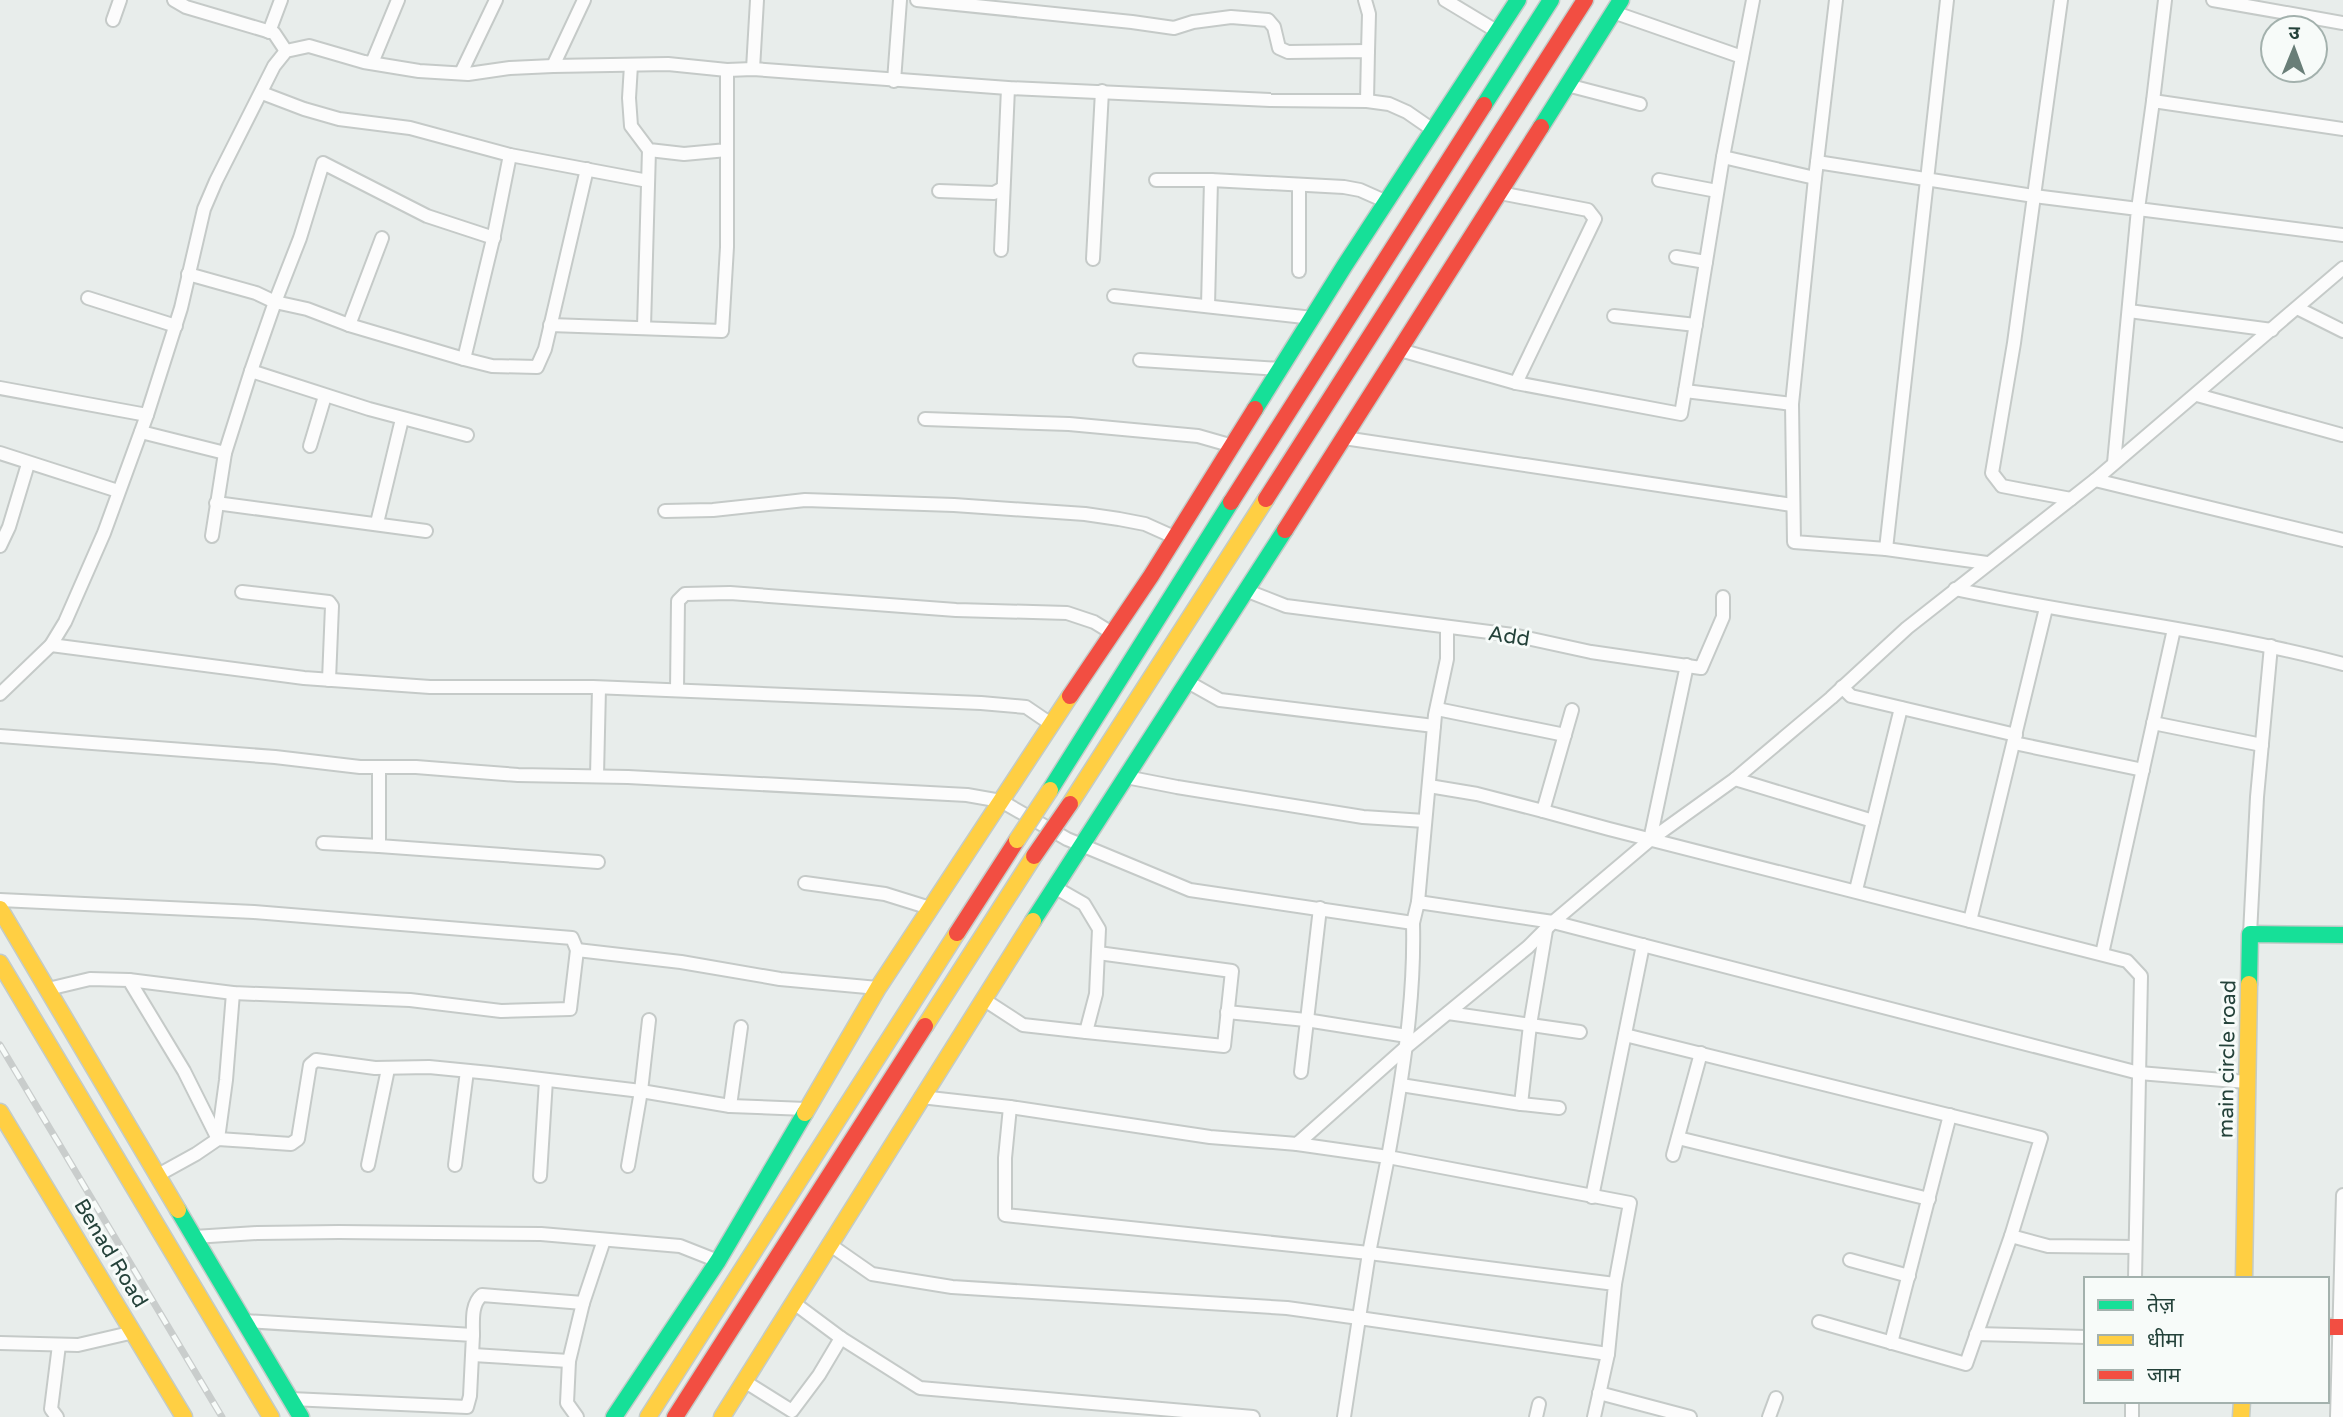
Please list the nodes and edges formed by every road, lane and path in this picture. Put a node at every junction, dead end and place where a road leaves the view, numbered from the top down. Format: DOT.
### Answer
graph roads {
  1 [pos="120,0"];
  2 [pos="281,0"];
  3 [pos="398,0"];
  4 [pos="496,0"];
  5 [pos="584,0"];
  6 [pos="757,0"];
  7 [pos="900,0"];
  8 [pos="916,0"];
  9 [pos="1365,0"];
  10 [pos="1445,0"];
  11 [pos="1518,0"];
  12 [pos="1551,0"];
  13 [pos="1585,0"];
  14 [pos="1753,0"];
  15 [pos="1836,0"];
  16 [pos="1947,0"];
  17 [pos="2061,0"];
  18 [pos="2165,0"];
  19 [pos="2213,0"];
  20 [pos="183,2"];
  21 [pos="1617,6"];
  22 [pos="113,20"];
  23 [pos="2343,23"];
  24 [pos="269,32"];
  25 [pos="1498,32"];
  26 [pos="286,51"];
  27 [pos="1368,51"];
  28 [pos="1742,57"];
  29 [pos="372,63"];
  30 [pos="631,65"];
  31 [pos="553,66"];
  32 [pos="753,69"];
  33 [pos="727,70"];
  34 [pos="461,74"];
  35 [pos="894,80"];
  36 [pos="1567,85"];
  37 [pos="1008,88"];
  38 [pos="1102,91"];
  39 [pos="262,93"];
  40 [pos="1367,101"];
  41 [pos="2153,101"];
  42 [pos="1640,104"];
  43 [pos="2343,129"];
  44 [pos="1433,130"];
  45 [pos="649,150"];
  46 [pos="727,150"];
  47 [pos="510,155"];
  48 [pos="1723,157"];
  49 [pos="1817,162"];
  50 [pos="587,169"];
  51 [pos="1815,178"];
  52 [pos="1156,180"];
  53 [pos="1211,180"];
  54 [pos="1659,180"];
  55 [pos="648,181"];
  56 [pos="1926,181"];
  57 [pos="1299,185"];
  58 [pos="1003,188"];
  59 [pos="939,191"];
  60 [pos="1717,191"];
  61 [pos="1500,193"];
  62 [pos="2034,196"];
  63 [pos="1387,202"];
  64 [pos="2138,209"];
  65 [pos="2343,235"];
  66 [pos="382,238"];
  67 [pos="494,238"];
  68 [pos="1001,250"];
  69 [pos="1676,257"];
  70 [pos="1093,259"];
  71 [pos="1706,262"];
  72 [pos="2343,268"];
  73 [pos="1299,271"];
  74 [pos="188,274"];
  75 [pos="1114,296"];
  76 [pos="88,298"];
  77 [pos="275,302"];
  78 [pos="1208,306"];
  79 [pos="2297,308"];
  80 [pos="2129,311"];
  81 [pos="1614,316"];
  82 [pos="1313,318"];
  83 [pos="349,325"];
  84 [pos="550,325"];
  85 [pos="1696,325"];
  86 [pos="176,326"];
  87 [pos="644,327"];
  88 [pos="2272,330"];
  89 [pos="2343,331"];
  90 [pos="1400,350"];
  91 [pos="464,359"];
  92 [pos="1140,360"];
  93 [pos="1280,369"];
  94 [pos="251,371"];
  95 [pos="1516,383"];
  96 [pos="0,388"];
  97 [pos="1685,391"];
  98 [pos="2197,395"];
  99 [pos="326,396"];
  100 [pos="1792,404"];
  101 [pos="147,415"];
  102 [pos="402,419"];
  103 [pos="925,419"];
  104 [pos="141,432"];
  105 [pos="467,435"];
  106 [pos="2342,435"];
  107 [pos="1345,438"];
  108 [pos="310,446"];
  109 [pos="1233,446"];
  110 [pos="0,453"];
  111 [pos="225,453"];
  112 [pos="2114,463"];
  113 [pos="28,464"];
  114 [pos="2095,480"];
  115 [pos="118,491"];
  116 [pos="2071,499"];
  117 [pos="216,503"];
  118 [pos="1792,505"];
  119 [pos="665,511"];
  120 [pos="377,523"];
  121 [pos="426,531"];
  122 [pos="212,536"];
  123 [pos="1174,537"];
  124 [pos="2343,540"];
  125 [pos="0,546"];
  126 [pos="1886,549"];
  127 [pos="1987,563"];
  128 [pos="1955,589"];
  129 [pos="1245,590"];
  130 [pos="242,592"];
  131 [pos="1723,597"];
  132 [pos="2046,608"];
  133 [pos="1447,628"];
  134 [pos="2174,629"];
  135 [pos="1112,633"];
  136 [pos="51,645"];
  137 [pos="2272,646"];
  138 [pos="2343,664"];
  139 [pos="1687,665"];
  140 [pos="329,680"];
  141 [pos="1188,682"];
  142 [pos="1842,687"];
  143 [pos="599,688"];
  144 [pos="677,690"];
  145 [pos="0,694"];
  146 [pos="1901,708"];
  147 [pos="1437,709"];
  148 [pos="1573,710"];
  149 [pos="2153,723"];
  150 [pos="1051,724"];
  151 [pos="1434,726"];
  152 [pos="0,736"];
  153 [pos="1566,736"];
  154 [pos="2015,739"];
  155 [pos="2262,744"];
  156 [pos="379,767"];
  157 [pos="2143,770"];
  158 [pos="597,776"];
  159 [pos="1126,777"];
  160 [pos="1735,779"];
  161 [pos="1429,786"];
  162 [pos="1001,801"];
  163 [pos="1543,811"];
  164 [pos="1425,821"];
  165 [pos="1873,821"];
  166 [pos="1650,840"];
  167 [pos="323,843"];
  168 [pos="1082,845"];
  169 [pos="379,846"];
  170 [pos="597,862"];
  171 [pos="805,883"];
  172 [pos="1056,888"];
  173 [pos="1856,890"];
  174 [pos="0,900"];
  175 [pos="1418,902"];
  176 [pos="930,908"];
  177 [pos="1320,908"];
  178 [pos="0,909"];
  179 [pos="1970,921"];
  180 [pos="1413,923"];
  181 [pos="1550,926"];
  182 [pos="2250,934"];
  183 [pos="2343,935"];
  184 [pos="1643,945"];
  185 [pos="577,950"];
  186 [pos="1098,953"];
  187 [pos="2102,954"];
  188 [pos="0,964"];
  189 [pos="129,980"];
  190 [pos="878,988"];
  191 [pos="48,989"];
  192 [pos="233,993"];
  193 [pos="983,999"];
  194 [pos="1227,1012"];
  195 [pos="1448,1013"];
  196 [pos="649,1020"];
  197 [pos="1306,1020"];
  198 [pos="1530,1025"];
  199 [pos="741,1027"];
  200 [pos="1086,1032"];
  201 [pos="1580,1032"];
  202 [pos="1625,1035"];
  203 [pos="1406,1042"];
  204 [pos="1701,1054"];
  205 [pos="388,1069"];
  206 [pos="467,1071"];
  207 [pos="1301,1072"];
  208 [pos="2139,1073"];
  209 [pos="547,1080"];
  210 [pos="2247,1082"];
  211 [pos="1401,1085"];
  212 [pos="641,1091"];
  213 [pos="921,1097"];
  214 [pos="1521,1104"];
  215 [pos="730,1106"];
  216 [pos="1010,1107"];
  217 [pos="1559,1108"];
  218 [pos="806,1110"];
  219 [pos="0,1112"];
  220 [pos="1950,1115"];
  221 [pos="1678,1138"];
  222 [pos="218,1139"];
  223 [pos="1297,1144"];
  224 [pos="1673,1155"];
  225 [pos="1388,1157"];
  226 [pos="455,1165"];
  227 [pos="368,1166"];
  228 [pos="628,1166"];
  229 [pos="158,1175"];
  230 [pos="540,1176"];
  231 [pos="2343,1195"];
  232 [pos="1592,1197"];
  233 [pos="1928,1199"];
  234 [pos="2011,1236"];
  235 [pos="194,1237"];
  236 [pos="604,1240"];
  237 [pos="829,1244"];
  238 [pos="2135,1247"];
  239 [pos="1369,1253"];
  240 [pos="1850,1260"];
  241 [pos="718,1261"];
  242 [pos="1909,1276"];
  243 [pos="2134,1277"];
  244 [pos="2244,1277"];
  245 [pos="1615,1284"];
  246 [pos="583,1303"];
  247 [pos="794,1303"];
  248 [pos="1359,1318"];
  249 [pos="244,1321"];
  250 [pos="1819,1322"];
  251 [pos="2337,1327"];
  252 [pos="134,1332"];
  253 [pos="1976,1334"];
  254 [pos="473,1335"];
  255 [pos="2084,1337"];
  256 [pos="841,1338"];
  257 [pos="0,1343"];
  258 [pos="1891,1343"];
  259 [pos="59,1345"];
  260 [pos="1608,1354"];
  261 [pos="472,1355"];
  262 [pos="569,1361"];
  263 [pos="744,1381"];
  264 [pos="1600,1393"];
  265 [pos="1776,1398"];
  266 [pos="291,1399"];
  267 [pos="797,1414"];
  268 [pos="57,1417"];
  269 [pos="184,1417"];
  270 [pos="271,1417"];
  271 [pos="301,1417"];
  272 [pos="577,1417"];
  273 [pos="614,1417"];
  274 [pos="648,1417"];
  275 [pos="675,1417"];
  276 [pos="722,1417"];
  277 [pos="1253,1417"];
  278 [pos="1344,1417"];
  279 [pos="1594,1417"];
  280 [pos="1690,1417"];
  281 [pos="1769,1417"];
  282 [pos="2337,1417"];
  1 -- 22 [label="street"];
  2 -- 24 [label="street"];
  3 -- 29 [label="street"];
  4 -- 34 [label="street"];
  5 -- 31 [label="street"];
  6 -- 32 [label="street"];
  7 -- 35 [label="street"];
  8 -- 27 [label="street"];
  9 -- 27 [label="street"];
  10 -- 25 [label="street"];
  11 -- 25 [label="main road"];
  12 -- 274 [label="main road, bridge"];
  13 -- 275 [label="main road, bridge"];
  14 -- 28 [label="street"];
  15 -- 49 [label="street"];
  16 -- 56 [label="street"];
  17 -- 62 [label="street"];
  18 -- 41 [label="street"];
  19 -- 23 [label="street"];
  20 -- 24 [label="street"];
  21 -- 28 [label="street"];
  21 -- 36 [label="main road"];
  24 -- 26 [label="street"];
  25 -- 44 [label="main road"];
  26 -- 29 [label="street"];
  26 -- 39 [label="street"];
  27 -- 40 [label="street"];
  28 -- 48 [label="street"];
  29 -- 34 [label="street"];
  30 -- 31 [label="street"];
  30 -- 33 [label="street"];
  30 -- 45 [label="street"];
  31 -- 34 [label="street"];
  32 -- 33 [label="street"];
  32 -- 35 [label="street"];
  33 -- 46 [label="street"];
  35 -- 37 [label="street"];
  36 -- 42 [label="street"];
  36 -- 61 [label="main road"];
  37 -- 38 [label="street"];
  37 -- 58 [label="street"];
  38 -- 40 [label="street"];
  38 -- 70 [label="street"];
  39 -- 47 [label="street"];
  39 -- 74 [label="street"];
  40 -- 44 [label="street"];
  41 -- 43 [label="street"];
  41 -- 64 [label="street"];
  44 -- 63 [label="main road"];
  45 -- 46 [label="street"];
  45 -- 55 [label="street"];
  46 -- 87 [label="street"];
  47 -- 50 [label="street"];
  47 -- 67 [label="street"];
  48 -- 51 [label="street"];
  48 -- 60 [label="street"];
  49 -- 51 [label="street"];
  49 -- 56 [label="street"];
  50 -- 55 [label="street"];
  50 -- 84 [label="street"];
  51 -- 100 [label="street"];
  52 -- 53 [label="street"];
  53 -- 57 [label="street"];
  53 -- 78 [label="street"];
  54 -- 60 [label="street"];
  55 -- 87 [label="street"];
  56 -- 62 [label="street"];
  56 -- 126 [label="street"];
  57 -- 63 [label="street"];
  57 -- 73 [label="street"];
  58 -- 59 [label="street"];
  58 -- 68 [label="street"];
  60 -- 71 [label="street"];
  61 -- 90 [label="main road"];
  61 -- 95 [label="street"];
  62 -- 64 [label="street"];
  62 -- 116 [label="street"];
  63 -- 82 [label="main road"];
  64 -- 65 [label="street"];
  64 -- 80 [label="street"];
  66 -- 83 [label="street"];
  67 -- 77 [label="street"];
  67 -- 91 [label="street"];
  69 -- 71 [label="street"];
  71 -- 85 [label="street"];
  72 -- 79 [label="street"];
  74 -- 77 [label="street"];
  74 -- 86 [label="street"];
  75 -- 78 [label="street"];
  76 -- 86 [label="street"];
  77 -- 83 [label="street"];
  77 -- 94 [label="street"];
  78 -- 82 [label="street"];
  79 -- 88 [label="street"];
  79 -- 89 [label="street"];
  80 -- 88 [label="street"];
  80 -- 112 [label="street"];
  81 -- 85 [label="street"];
  82 -- 93 [label="main road"];
  83 -- 91 [label="street"];
  84 -- 87 [label="street"];
  84 -- 91 [label="street"];
  85 -- 97 [label="street"];
  86 -- 101 [label="street"];
  88 -- 98 [label="street"];
  90 -- 95 [label="street"];
  90 -- 107 [label="main road"];
  92 -- 93 [label="street"];
  93 -- 109 [label="main road"];
  94 -- 99 [label="street"];
  94 -- 111 [label="street"];
  95 -- 97 [label="street"];
  96 -- 101 [label="street"];
  97 -- 100 [label="street"];
  98 -- 106 [label="street"];
  98 -- 112 [label="street"];
  99 -- 102 [label="street"];
  99 -- 108 [label="street"];
  100 -- 118 [label="street"];
  101 -- 104 [label="street"];
  102 -- 105 [label="street"];
  102 -- 120 [label="street"];
  103 -- 109 [label="street"];
  104 -- 111 [label="street"];
  104 -- 115 [label="street"];
  107 -- 118 [label="street"];
  107 -- 129 [label="main road"];
  109 -- 123 [label="main road"];
  110 -- 113 [label="street"];
  111 -- 117 [label="street"];
  112 -- 114 [label="street"];
  113 -- 115 [label="street"];
  113 -- 125 [label="street"];
  114 -- 116 [label="street"];
  114 -- 124 [label="street"];
  115 -- 136 [label="street"];
  116 -- 127 [label="street"];
  117 -- 120 [label="street"];
  117 -- 122 [label="street"];
  118 -- 126 [label="street"];
  119 -- 123 [label="street"];
  120 -- 121 [label="street"];
  123 -- 135 [label="main road"];
  126 -- 127 [label="street"];
  127 -- 128 [label="street"];
  128 -- 132 [label="street"];
  128 -- 142 [label="street"];
  129 -- 133 [label="street, Add"];
  129 -- 141 [label="main road"];
  130 -- 140 [label="street"];
  131 -- 139 [label="street"];
  132 -- 134 [label="street"];
  132 -- 154 [label="street"];
  133 -- 139 [label="street, Add"];
  133 -- 147 [label="street"];
  134 -- 137 [label="street"];
  134 -- 149 [label="street"];
  135 -- 144 [label="street"];
  135 -- 150 [label="main road"];
  136 -- 140 [label="street"];
  136 -- 145 [label="street"];
  137 -- 138 [label="street"];
  137 -- 155 [label="street"];
  139 -- 166 [label="street"];
  140 -- 143 [label="street"];
  141 -- 151 [label="street"];
  141 -- 159 [label="main road"];
  142 -- 146 [label="street"];
  142 -- 160 [label="street"];
  143 -- 144 [label="street"];
  143 -- 158 [label="street"];
  144 -- 150 [label="street"];
  146 -- 154 [label="street"];
  146 -- 165 [label="street"];
  147 -- 151 [label="street"];
  147 -- 153 [label="street"];
  148 -- 153 [label="street"];
  149 -- 155 [label="street"];
  149 -- 157 [label="street"];
  150 -- 162 [label="main road"];
  151 -- 161 [label="street"];
  152 -- 156 [label="street"];
  153 -- 163 [label="street"];
  154 -- 157 [label="street"];
  154 -- 179 [label="street"];
  155 -- 182 [label="street"];
  156 -- 158 [label="street"];
  156 -- 169 [label="street"];
  157 -- 187 [label="street"];
  158 -- 162 [label="street"];
  159 -- 164 [label="street"];
  159 -- 168 [label="main road"];
  160 -- 165 [label="street"];
  160 -- 166 [label="street"];
  161 -- 163 [label="street"];
  161 -- 164 [label="street"];
  162 -- 168 [label="street"];
  162 -- 176 [label="main road"];
  163 -- 166 [label="street"];
  164 -- 175 [label="street"];
  165 -- 173 [label="street"];
  166 -- 173 [label="street"];
  166 -- 181 [label="street"];
  167 -- 169 [label="street"];
  168 -- 172 [label="main road"];
  168 -- 177 [label="street"];
  169 -- 170 [label="street"];
  171 -- 176 [label="street"];
  172 -- 186 [label="street"];
  172 -- 193 [label="main road"];
  173 -- 179 [label="street"];
  174 -- 185 [label="street"];
  175 -- 180 [label="street"];
  175 -- 181 [label="street"];
  176 -- 190 [label="main road"];
  177 -- 180 [label="street"];
  177 -- 197 [label="street"];
  178 -- 191 [label="main road"];
  179 -- 187 [label="street"];
  180 -- 203 [label="street"];
  181 -- 184 [label="street"];
  181 -- 195 [label="street"];
  181 -- 198 [label="street"];
  182 -- 183 [label="main road"];
  182 -- 210 [label="main road, main circle road"];
  184 -- 202 [label="street"];
  184 -- 208 [label="street"];
  185 -- 190 [label="street"];
  185 -- 192 [label="street"];
  186 -- 194 [label="street"];
  186 -- 200 [label="street"];
  187 -- 208 [label="street"];
  188 -- 270 [label="main road"];
  189 -- 191 [label="street"];
  189 -- 192 [label="street"];
  189 -- 222 [label="street"];
  190 -- 218 [label="main road"];
  191 -- 229 [label="main road"];
  192 -- 222 [label="street"];
  193 -- 200 [label="street"];
  193 -- 213 [label="main road"];
  194 -- 197 [label="street"];
  194 -- 200 [label="street"];
  195 -- 198 [label="street"];
  195 -- 203 [label="street"];
  196 -- 212 [label="street"];
  197 -- 203 [label="street"];
  197 -- 207 [label="street"];
  198 -- 201 [label="street"];
  198 -- 214 [label="street"];
  199 -- 215 [label="street"];
  202 -- 204 [label="street"];
  202 -- 232 [label="street"];
  203 -- 211 [label="street"];
  203 -- 223 [label="street"];
  204 -- 220 [label="street"];
  204 -- 221 [label="street"];
  205 -- 206 [label="street"];
  205 -- 222 [label="street"];
  205 -- 227 [label="street"];
  206 -- 209 [label="street"];
  206 -- 226 [label="street"];
  208 -- 210 [label="street"];
  208 -- 238 [label="street"];
  209 -- 212 [label="street"];
  209 -- 230 [label="street"];
  210 -- 244 [label="main road, main circle road"];
  211 -- 214 [label="street"];
  211 -- 225 [label="street"];
  212 -- 215 [label="street"];
  212 -- 228 [label="street"];
  213 -- 216 [label="street"];
  213 -- 237 [label="main road"];
  214 -- 217 [label="street"];
  215 -- 218 [label="street"];
  216 -- 223 [label="street"];
  216 -- 239 [label="street"];
  218 -- 241 [label="main road"];
  219 -- 252 [label="main road, Benad Road"];
  220 -- 233 [label="street"];
  220 -- 234 [label="street"];
  221 -- 224 [label="street"];
  221 -- 233 [label="street"];
  222 -- 229 [label="street"];
  223 -- 225 [label="street"];
  225 -- 232 [label="street"];
  225 -- 239 [label="street"];
  229 -- 235 [label="main road"];
  231 -- 251 [label="street"];
  232 -- 245 [label="street"];
  233 -- 242 [label="street"];
  234 -- 238 [label="street"];
  234 -- 253 [label="street"];
  235 -- 236 [label="street"];
  235 -- 249 [label="main road"];
  236 -- 241 [label="street"];
  236 -- 246 [label="street"];
  237 -- 247 [label="main road"];
  237 -- 248 [label="street"];
  238 -- 243 [label="street"];
  239 -- 245 [label="street"];
  239 -- 248 [label="street"];
  240 -- 242 [label="street"];
  241 -- 273 [label="main road"];
  242 -- 258 [label="street"];
  245 -- 260 [label="street"];
  246 -- 254 [label="street"];
  246 -- 262 [label="street"];
  247 -- 256 [label="street"];
  247 -- 263 [label="main road"];
  248 -- 260 [label="street"];
  248 -- 278 [label="street"];
  249 -- 254 [label="street"];
  249 -- 266 [label="main road"];
  250 -- 258 [label="street"];
  251 -- 282 [label="street"];
  252 -- 259 [label="street"];
  252 -- 269 [label="main road, Benad Road"];
  253 -- 255 [label="street"];
  253 -- 258 [label="street"];
  254 -- 261 [label="street"];
  256 -- 267 [label="street"];
  256 -- 277 [label="street"];
  257 -- 259 [label="street"];
  259 -- 268 [label="street"];
  260 -- 264 [label="street"];
  261 -- 262 [label="street"];
  261 -- 266 [label="street"];
  262 -- 272 [label="street"];
  263 -- 267 [label="street"];
  263 -- 276 [label="main road"];
  264 -- 279 [label="street"];
  264 -- 280 [label="street"];
  265 -- 281 [label="street"];
  266 -- 271 [label="main road"];
}
